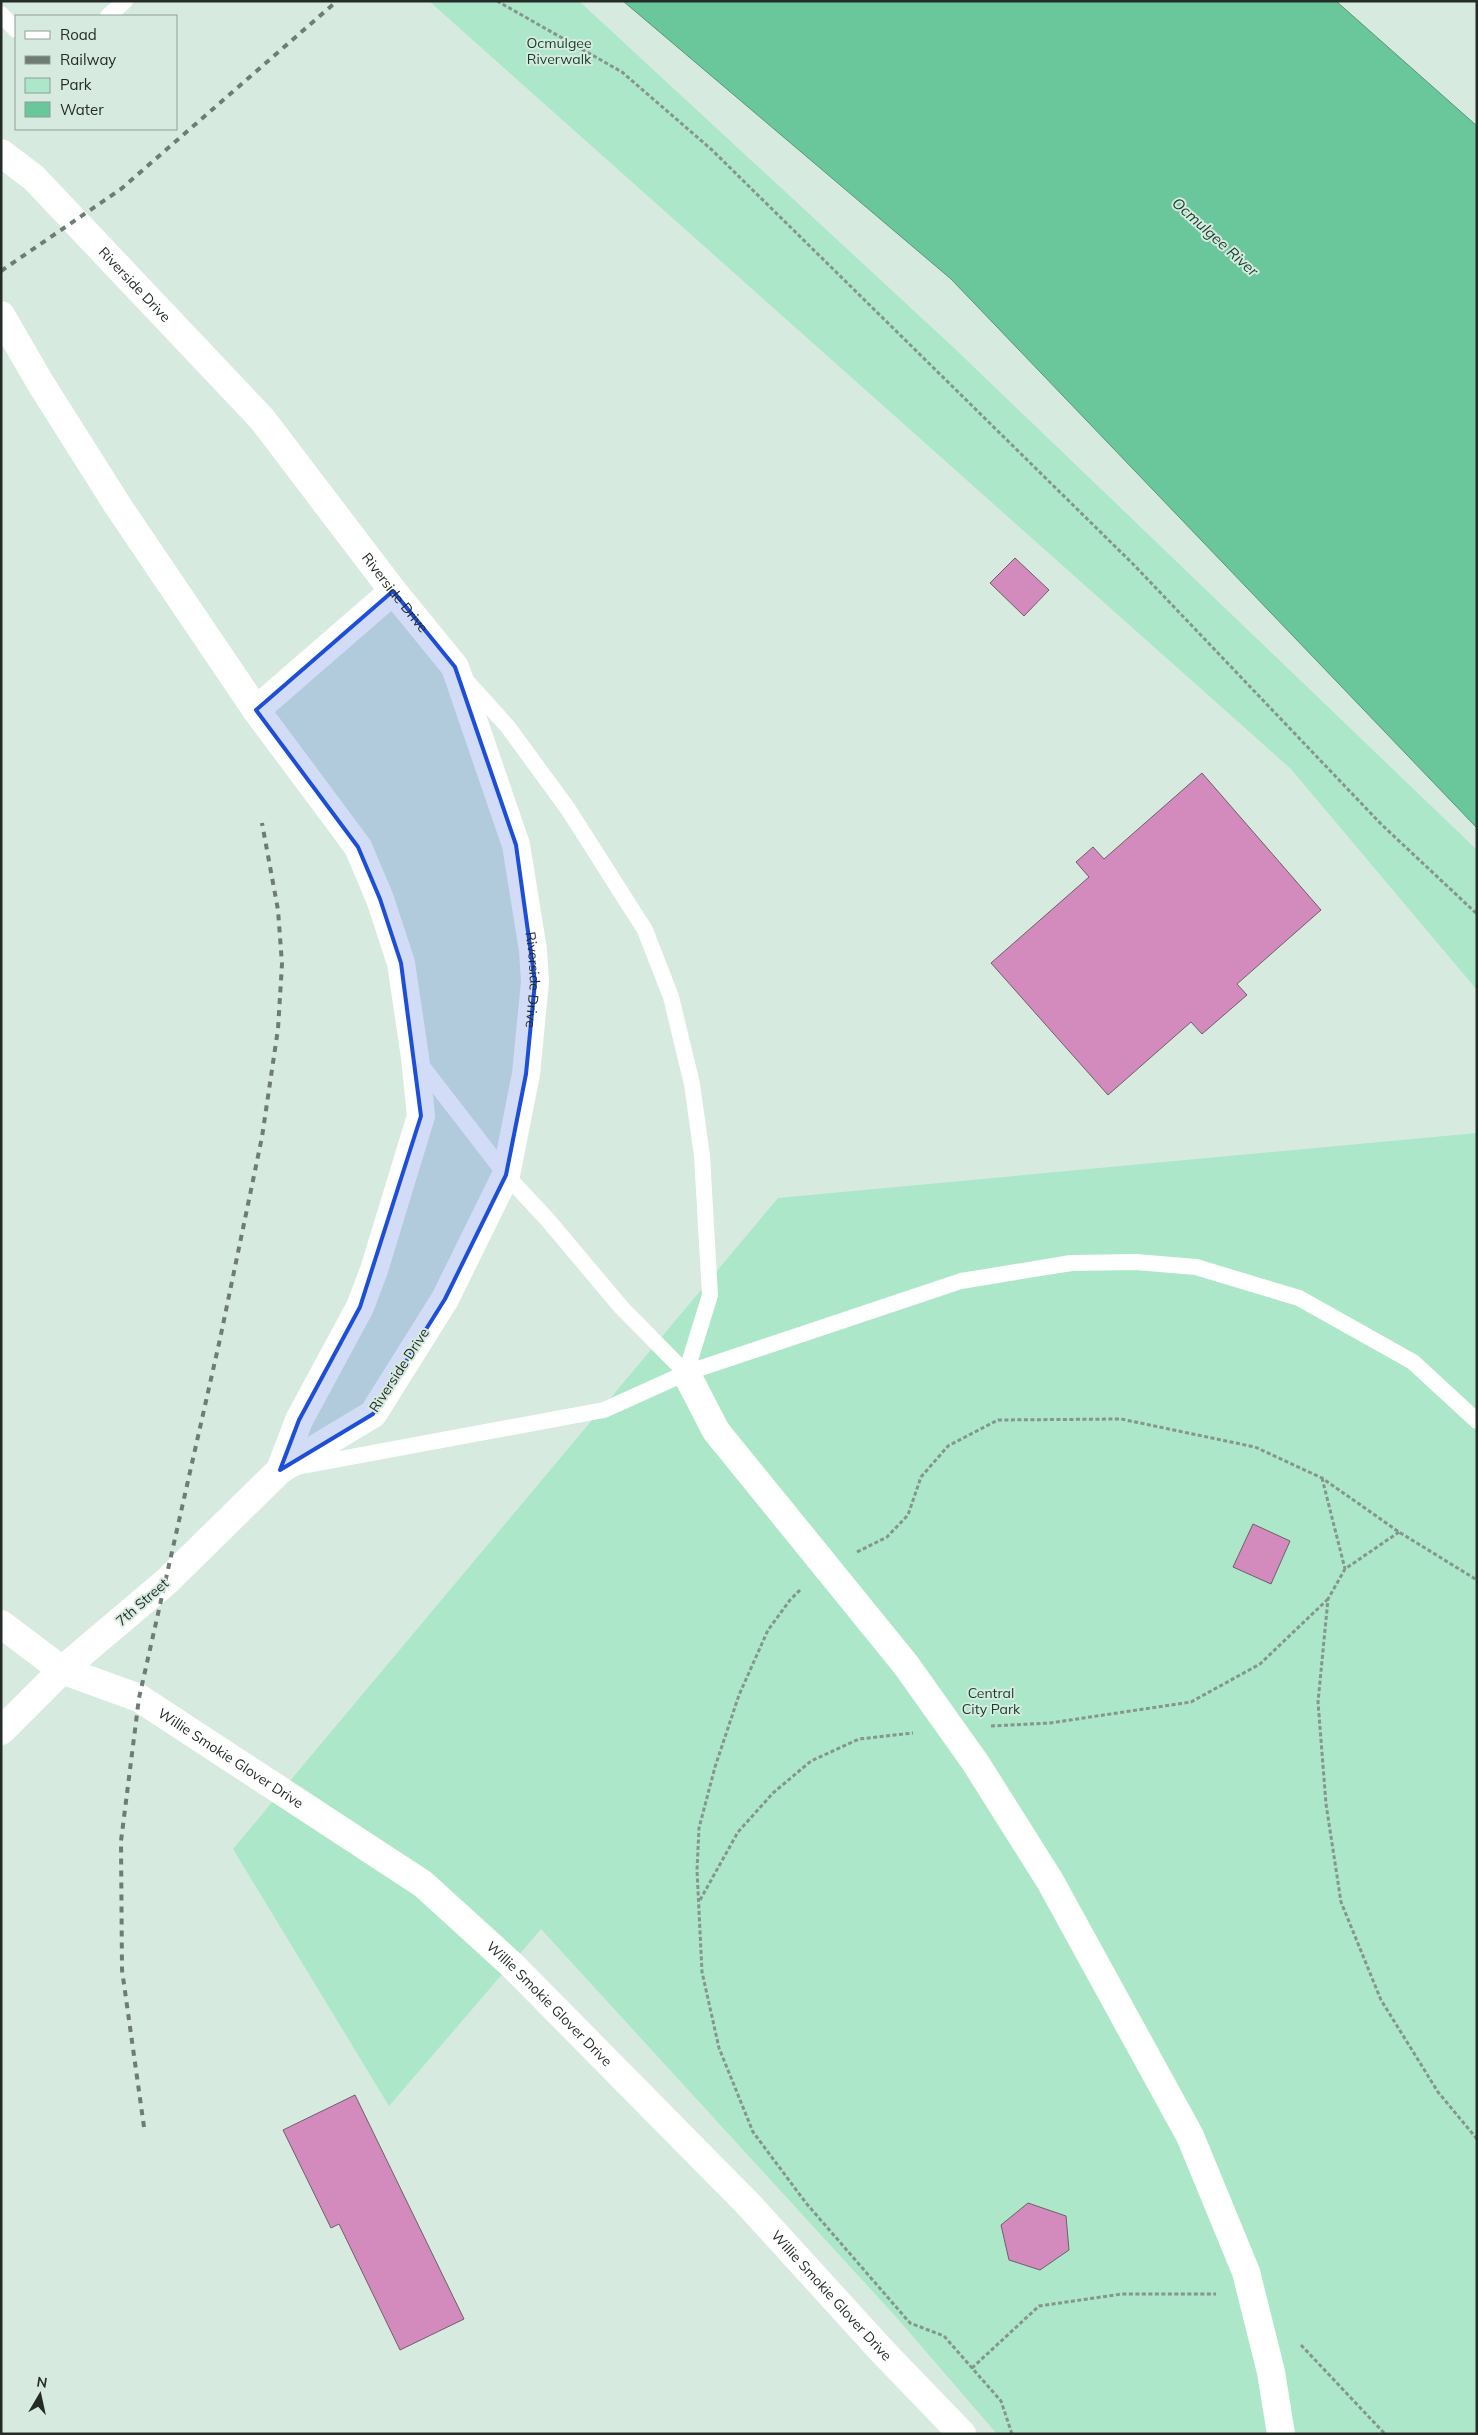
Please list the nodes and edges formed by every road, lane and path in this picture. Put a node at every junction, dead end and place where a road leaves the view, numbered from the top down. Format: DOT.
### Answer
graph roads {
  1 [pos="125,1"];
  2 [pos="497,1"];
  3 [pos="1,14"];
  4 [pos="109,15"];
  5 [pos="15,29"];
  6 [pos="1,153"];
  7 [pos="1,315"];
  8 [pos="393,591"];
  9 [pos="455,667"];
  10 [pos="256,710"];
  11 [pos="1477,914"];
  12 [pos="416,1057"];
  13 [pos="506,1176"];
  14 [pos="686,1373"];
  15 [pos="1477,1421"];
  16 [pos="280,1470"];
  17 [pos="1322,1478"];
  18 [pos="1399,1532"];
  19 [pos="827,1567"];
  20 [pos="1345,1569"];
  21 [pos="1477,1580"];
  22 [pos="1328,1599"];
  23 [pos="1,1624"];
  24 [pos="62,1670"];
  25 [pos="951,1728"];
  26 [pos="1,1731"];
  27 [pos="700,1901"];
  28 [pos="1477,2139"];
  29 [pos="1252,2294"];
  30 [pos="1298,2343"];
  31 [pos="972,2368"];
  32 [pos="962,2434"];
  33 [pos="1012,2434"];
  34 [pos="1281,2434"];
  35 [pos="1386,2434"];
  1 -- 4 [label="lane"];
  2 -- 11 [label="path"];
  3 -- 5 [label="lane"];
  6 -- 8 [label="street, Riverside Drive"];
  7 -- 10 [label="street"];
  8 -- 9 [label="street, Riverside Drive"];
  8 -- 10 [label="street"];
  9 -- 13 [label="street, Riverside Drive"];
  9 -- 14 [label="lane"];
  10 -- 12 [label="street"];
  12 -- 13 [label="lane"];
  12 -- 16 [label="street"];
  13 -- 14 [label="lane"];
  13 -- 16 [label="street, Riverside Drive"];
  14 -- 15 [label="lane"];
  14 -- 16 [label="lane"];
  14 -- 19 [label="street"];
  16 -- 24 [label="street, 7th Street"];
  17 -- 18 [label="path"];
  17 -- 19 [label="path"];
  17 -- 20 [label="path"];
  18 -- 20 [label="path"];
  18 -- 21 [label="path"];
  19 -- 25 [label="street"];
  19 -- 27 [label="path"];
  20 -- 22 [label="path"];
  22 -- 25 [label="path"];
  22 -- 28 [label="path"];
  23 -- 24 [label="street, Willie Smokie Glover Drive"];
  24 -- 26 [label="street, 7th Street"];
  24 -- 32 [label="street, Willie Smokie Glover Drive"];
  25 -- 27 [label="path"];
  25 -- 29 [label="street"];
  27 -- 31 [label="path"];
  29 -- 31 [label="path"];
  29 -- 34 [label="street"];
  30 -- 35 [label="path"];
  31 -- 33 [label="path"];
}
